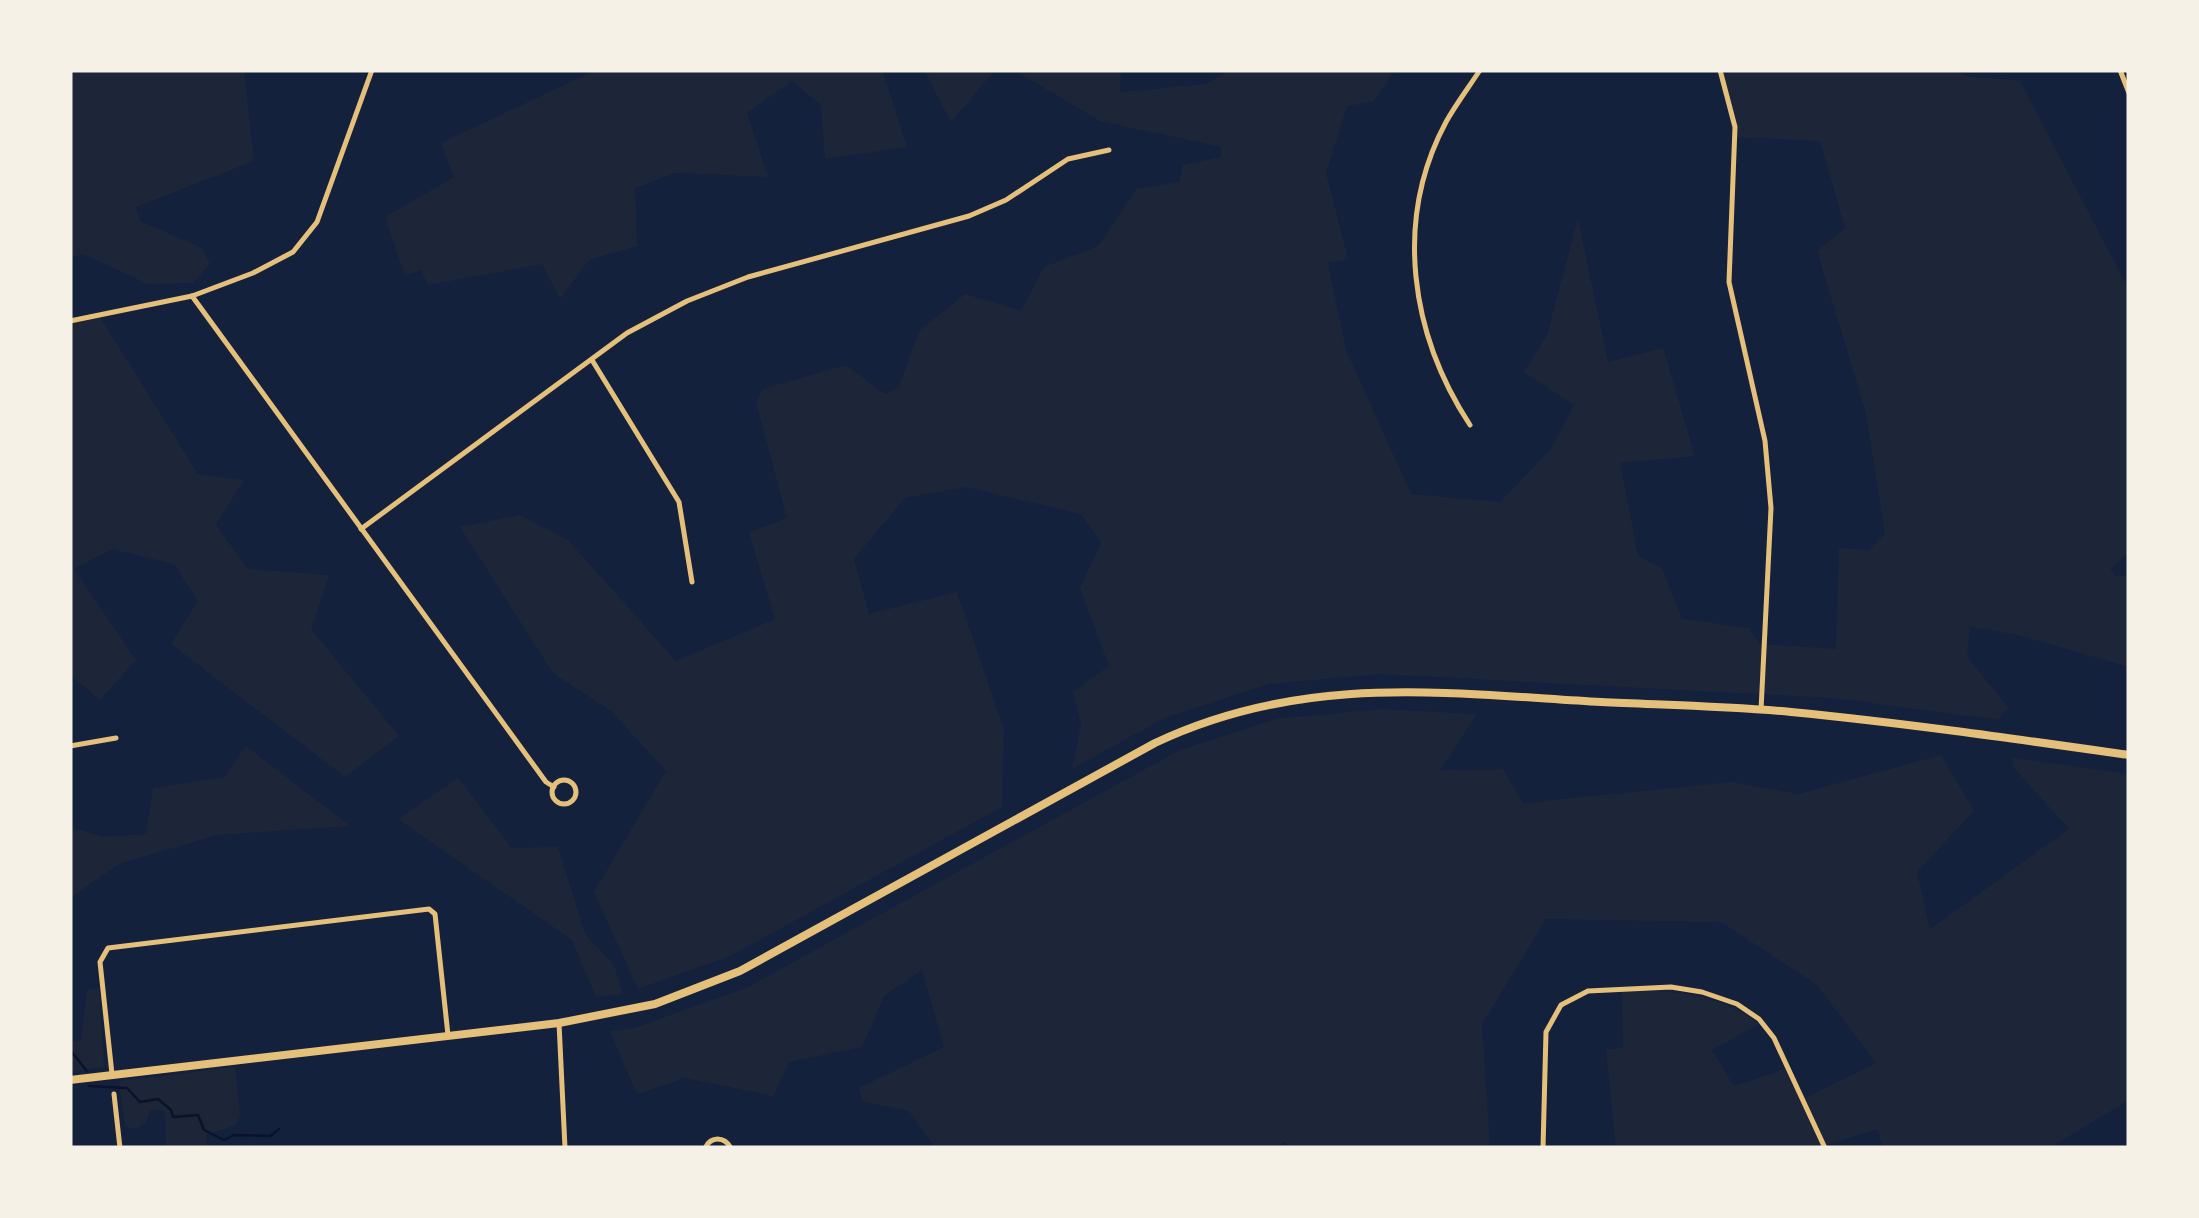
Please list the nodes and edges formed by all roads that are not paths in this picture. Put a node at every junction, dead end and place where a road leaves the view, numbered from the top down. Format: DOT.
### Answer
graph roads {
  1 [pos="372,70"];
  2 [pos="1480,70"];
  3 [pos="1720,70"];
  4 [pos="2120,70"];
  5 [pos="2126,77"];
  6 [pos="2129,93"];
  7 [pos="1110,150"];
  8 [pos="192,296"];
  9 [pos="70,321"];
  10 [pos="592,360"];
  11 [pos="1470,425"];
  12 [pos="362,528"];
  13 [pos="692,582"];
  14 [pos="1761,710"];
  15 [pos="116,738"];
  16 [pos="70,746"];
  17 [pos="2129,755"];
  18 [pos="554,787"];
  19 [pos="559,1023"];
  20 [pos="448,1035"];
  21 [pos="112,1074"];
  22 [pos="70,1080"];
  23 [pos="114,1094"];
  24 [pos="120,1148"];
  25 [pos="565,1148"];
  26 [pos="704,1148"];
  27 [pos="731,1148"];
  28 [pos="1543,1148"];
  29 [pos="1825,1148"];
  1 -- 8 [label="street"];
  2 -- 11 [label="street"];
  3 -- 14 [label="street"];
  4 -- 5 [label="street"];
  5 -- 6 [label="street"];
  7 -- 10 [label="street"];
  8 -- 9 [label="street"];
  8 -- 12 [label="street"];
  10 -- 12 [label="street"];
  10 -- 13 [label="street"];
  12 -- 18 [label="street"];
  14 -- 17 [label="highway"];
  14 -- 19 [label="highway"];
  15 -- 16 [label="street"];
  18 -- 18 [label="street"];
  19 -- 20 [label="highway"];
  19 -- 25 [label="street"];
  20 -- 21 [label="highway"];
  20 -- 21 [label="street"];
  21 -- 22 [label="highway"];
  23 -- 24 [label="street"];
  26 -- 27 [label="street"];
  28 -- 29 [label="street"];
}
